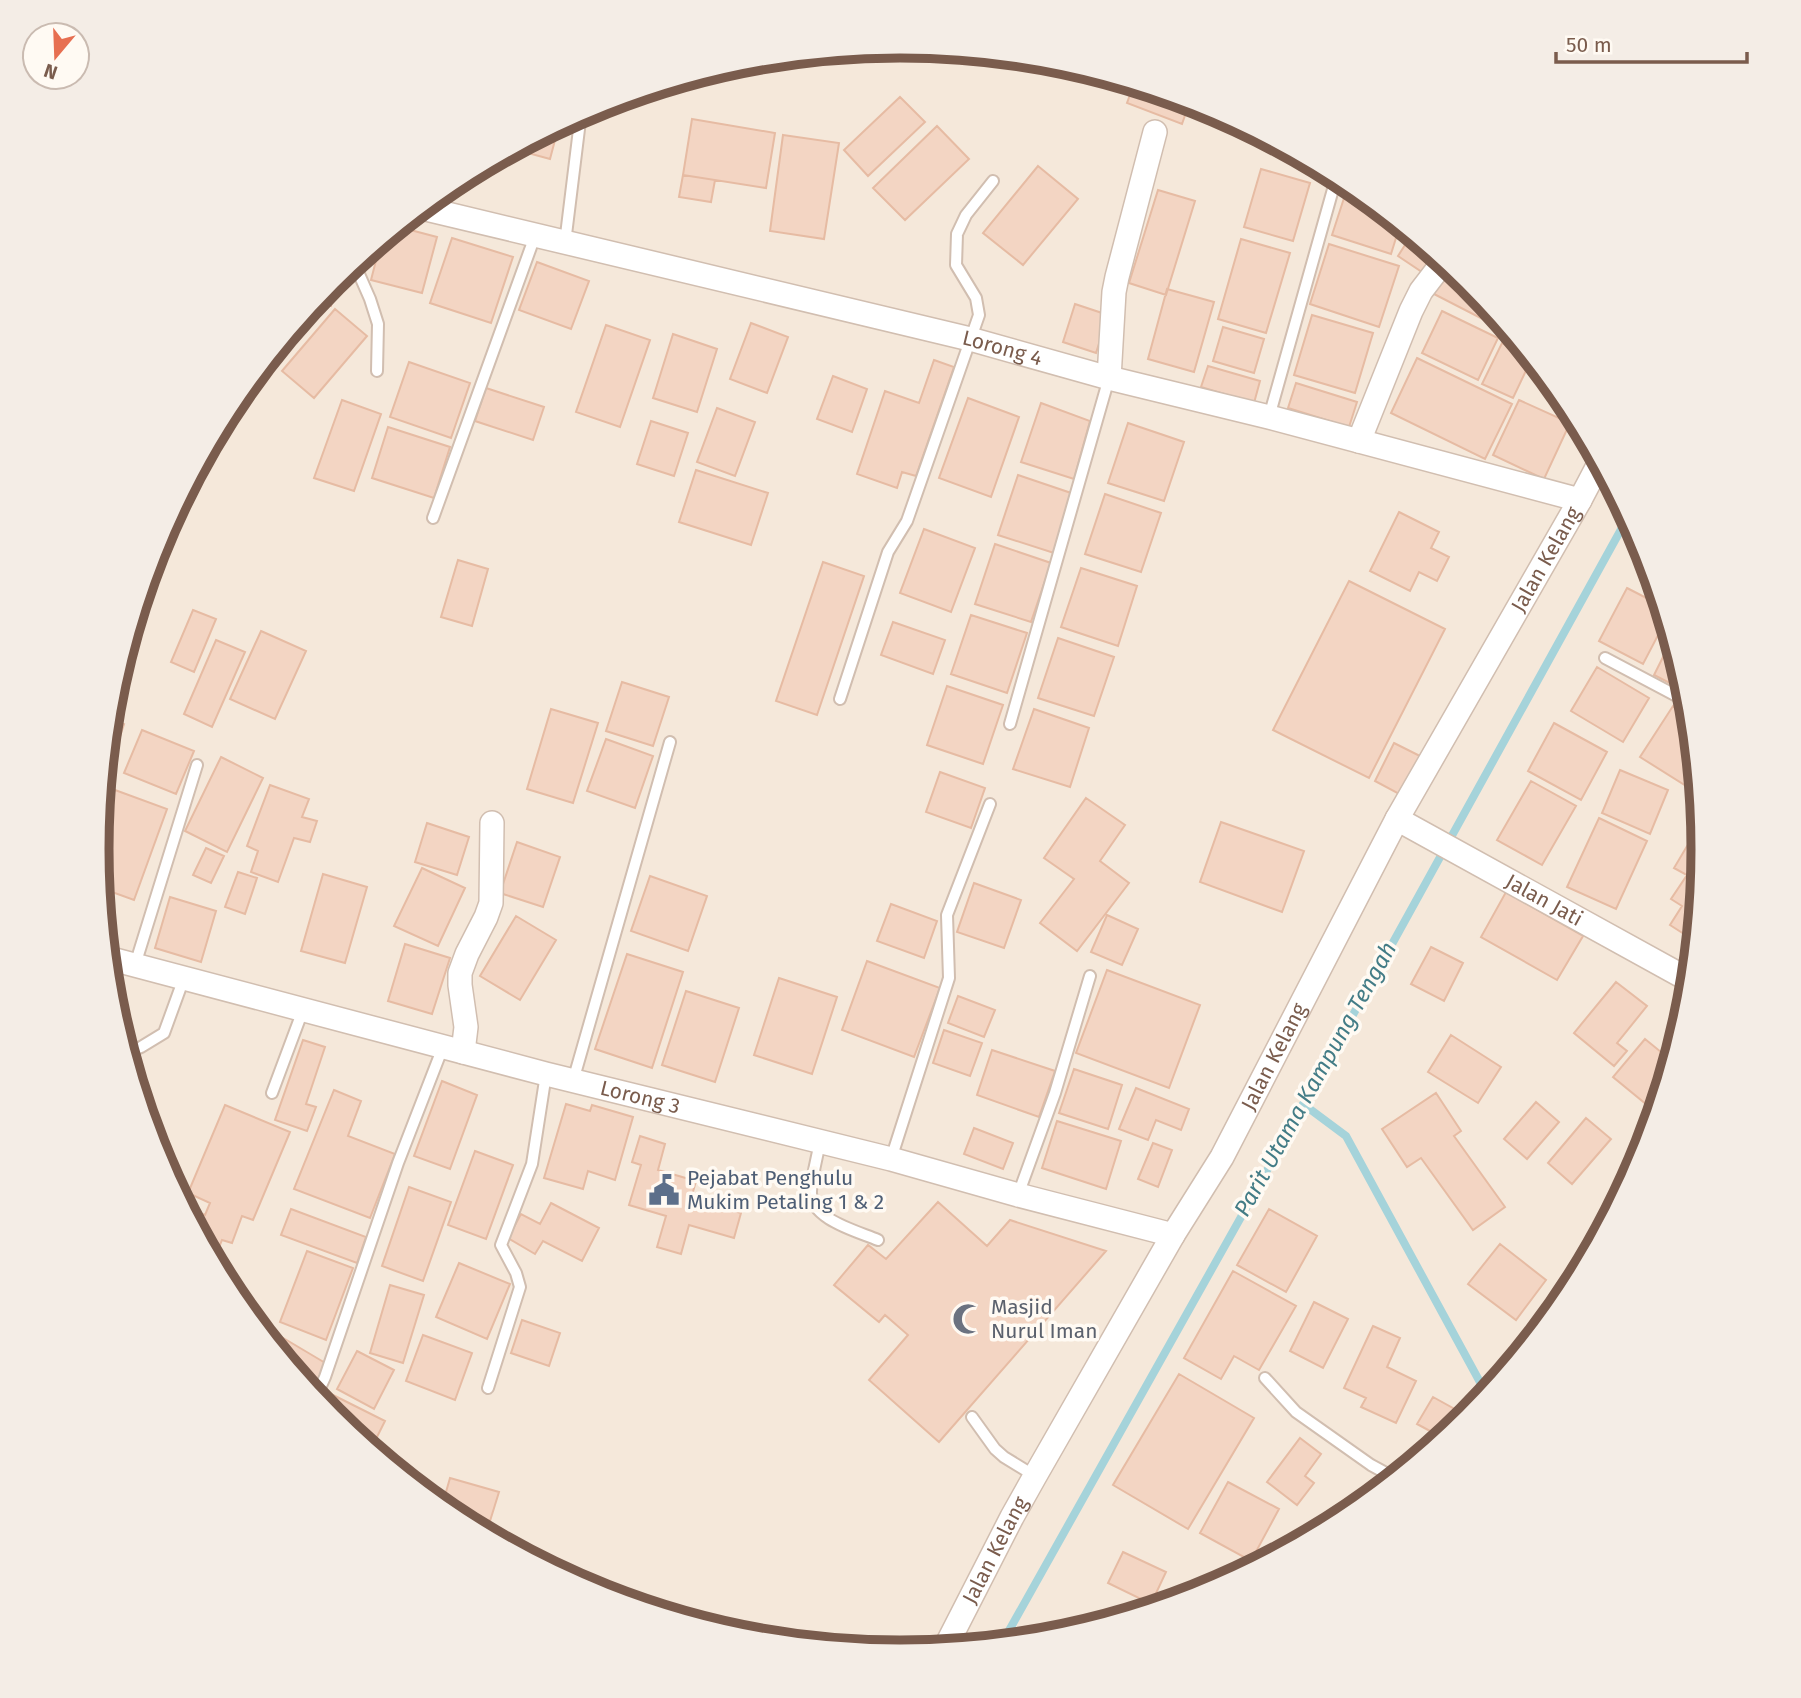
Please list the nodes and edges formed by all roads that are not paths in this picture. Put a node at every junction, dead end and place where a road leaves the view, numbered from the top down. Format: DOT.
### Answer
graph roads {
  1 [pos="579,126"];
  2 [pos="1155,132"];
  3 [pos="993,181"];
  4 [pos="1334,187"];
  5 [pos="433,211"];
  6 [pos="535,236"];
  7 [pos="565,243"];
  8 [pos="1438,269"];
  9 [pos="359,273"];
  10 [pos="970,339"];
  11 [pos="377,371"];
  12 [pos="1109,378"];
  13 [pos="1269,417"];
  14 [pos="1359,441"];
  15 [pos="1595,470"];
  16 [pos="1580,499"];
  17 [pos="433,518"];
  18 [pos="1605,658"];
  19 [pos="1677,696"];
  20 [pos="841,699"];
  21 [pos="1010,724"];
  22 [pos="670,743"];
  23 [pos="197,765"];
  24 [pos="990,804"];
  25 [pos="1398,819"];
  26 [pos="492,823"];
  27 [pos="117,960"];
  28 [pos="135,965"];
  29 [pos="1090,976"];
  30 [pos="1681,976"];
  31 [pos="184,978"];
  32 [pos="303,1010"];
  33 [pos="135,1049"];
  34 [pos="453,1049"];
  35 [pos="546,1074"];
  36 [pos="573,1081"];
  37 [pos="272,1093"];
  38 [pos="820,1142"];
  39 [pos="891,1159"];
  40 [pos="1018,1195"];
  41 [pos="1174,1235"];
  42 [pos="878,1240"];
  43 [pos="1265,1378"];
  44 [pos="321,1387"];
  45 [pos="488,1388"];
  46 [pos="972,1417"];
  47 [pos="1386,1473"];
  48 [pos="1035,1476"];
  49 [pos="950,1639"];
  1 -- 7 [label="lane"];
  2 -- 12 [label="street"];
  3 -- 10 [label="lane"];
  4 -- 13 [label="lane"];
  5 -- 6 [label="street, Lorong 4"];
  6 -- 7 [label="street, Lorong 4"];
  6 -- 17 [label="lane"];
  7 -- 10 [label="street, Lorong 4"];
  8 -- 14 [label="street"];
  9 -- 11 [label="lane"];
  10 -- 12 [label="street, Lorong 4"];
  10 -- 20 [label="lane"];
  12 -- 13 [label="street, Lorong 4"];
  12 -- 21 [label="lane"];
  13 -- 14 [label="street, Lorong 4"];
  14 -- 16 [label="street, Lorong 4"];
  15 -- 16 [label="street, Jalan Kelang"];
  16 -- 25 [label="street, Jalan Kelang"];
  18 -- 19 [label="lane"];
  22 -- 36 [label="lane"];
  23 -- 28 [label="lane"];
  24 -- 39 [label="lane"];
  25 -- 30 [label="street, Jalan Jati"];
  25 -- 41 [label="street, Jalan Kelang"];
  26 -- 34 [label="street"];
  27 -- 28 [label="street, Lorong 3"];
  28 -- 31 [label="street, Lorong 3"];
  29 -- 40 [label="lane"];
  31 -- 32 [label="street, Lorong 3"];
  31 -- 33 [label="lane"];
  32 -- 34 [label="street, Lorong 3"];
  32 -- 37 [label="lane"];
  34 -- 35 [label="street, Lorong 3"];
  34 -- 44 [label="lane"];
  35 -- 36 [label="street, Lorong 3"];
  35 -- 45 [label="lane"];
  36 -- 38 [label="street, Lorong 3"];
  38 -- 39 [label="street, Lorong 3"];
  38 -- 42 [label="lane"];
  39 -- 40 [label="street, Lorong 3"];
  40 -- 41 [label="street, Lorong 3"];
  41 -- 48 [label="street, Jalan Kelang"];
  43 -- 47 [label="lane"];
  46 -- 48 [label="lane"];
  48 -- 49 [label="street, Jalan Kelang"];
}
